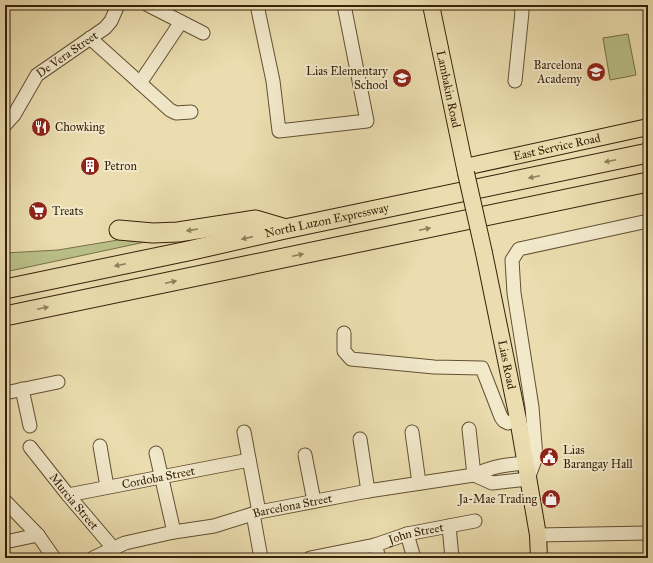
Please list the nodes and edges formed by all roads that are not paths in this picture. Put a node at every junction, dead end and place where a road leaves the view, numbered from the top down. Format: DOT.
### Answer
graph roads {
  1 [pos="118,5"];
  2 [pos="148,5"];
  3 [pos="257,5"];
  4 [pos="344,5"];
  5 [pos="431,5"];
  6 [pos="520,5"];
  7 [pos="180,22"];
  8 [pos="202,33"];
  9 [pos="90,38"];
  10 [pos="515,81"];
  11 [pos="140,83"];
  12 [pos="191,112"];
  13 [pos="5,125"];
  14 [pos="648,127"];
  15 [pos="648,153"];
  16 [pos="466,170"];
  17 [pos="648,182"];
  18 [pos="648,221"];
  19 [pos="285,229"];
  20 [pos="119,230"];
  21 [pos="5,289"];
  22 [pos="5,316"];
  23 [pos="344,333"];
  24 [pos="58,382"];
  25 [pos="22,389"];
  26 [pos="5,393"];
  27 [pos="518,419"];
  28 [pos="30,426"];
  29 [pos="469,429"];
  30 [pos="244,432"];
  31 [pos="412,432"];
  32 [pos="360,439"];
  33 [pos="30,446"];
  34 [pos="100,446"];
  35 [pos="156,453"];
  36 [pos="305,455"];
  37 [pos="249,460"];
  38 [pos="525,463"];
  39 [pos="474,475"];
  40 [pos="162,477"];
  41 [pos="528,479"];
  42 [pos="419,483"];
  43 [pos="108,487"];
  44 [pos="368,491"];
  45 [pos="68,495"];
  46 [pos="5,501"];
  47 [pos="314,501"];
  48 [pos="256,513"];
  49 [pos="475,520"];
  50 [pos="449,526"];
  51 [pos="174,532"];
  52 [pos="648,533"];
  53 [pos="407,534"];
  54 [pos="38,535"];
  55 [pos="538,535"];
  56 [pos="5,542"];
  57 [pos="375,545"];
  58 [pos="114,554"];
  59 [pos="54,558"];
  60 [pos="93,558"];
  61 [pos="261,558"];
  62 [pos="310,558"];
  63 [pos="379,558"];
  64 [pos="414,558"];
  65 [pos="452,558"];
  66 [pos="539,558"];
  1 -- 9 [label="street, De Vera Street"];
  2 -- 7 [label="street"];
  3 -- 4 [label="street"];
  5 -- 16 [label="main road, Lambakin Road"];
  6 -- 10 [label="street"];
  7 -- 8 [label="street"];
  7 -- 11 [label="street"];
  9 -- 11 [label="street"];
  9 -- 13 [label="street, De Vera Street"];
  11 -- 12 [label="street"];
  14 -- 16 [label="main road, East Service Road"];
  15 -- 19 [label="highway, North Luzon Expressway, one-way"];
  16 -- 27 [label="main road, Lias Road, bridge"];
  22 -- 17 [label="highway, one-way"];
  18 -- 41 [label="street"];
  19 -- 20 [label="highway, one-way"];
  19 -- 21 [label="highway, North Luzon Expressway, one-way"];
  23 -- 27 [label="street"];
  24 -- 25 [label="street"];
  25 -- 26 [label="street"];
  25 -- 28 [label="street"];
  27 -- 38 [label="main road, Lias Road"];
  29 -- 39 [label="street"];
  30 -- 37 [label="street"];
  31 -- 42 [label="street"];
  32 -- 44 [label="street"];
  33 -- 45 [label="street, Murcia Street"];
  34 -- 43 [label="street"];
  35 -- 40 [label="street"];
  36 -- 47 [label="street"];
  37 -- 40 [label="street, Cordoba Street"];
  37 -- 48 [label="street"];
  38 -- 39 [label="street, Barcelona Street"];
  38 -- 41 [label="main road, Lias Road"];
  39 -- 41 [label="street"];
  39 -- 42 [label="street, Barcelona Street"];
  40 -- 43 [label="street, Cordoba Street"];
  40 -- 51 [label="street"];
  41 -- 55 [label="main road, Lias Road"];
  42 -- 44 [label="street, Barcelona Street"];
  43 -- 45 [label="street, Cordoba Street"];
  44 -- 47 [label="street, Barcelona Street"];
  45 -- 58 [label="street, Murcia Street"];
  46 -- 54 [label="street"];
  47 -- 48 [label="street, Barcelona Street"];
  48 -- 51 [label="street, Barcelona Street"];
  48 -- 61 [label="street"];
  49 -- 50 [label="street, John Street"];
  50 -- 53 [label="street, John Street"];
  50 -- 65 [label="street"];
  51 -- 58 [label="street, Barcelona Street"];
  52 -- 55 [label="street"];
  53 -- 57 [label="street, John Street"];
  53 -- 64 [label="street"];
  54 -- 56 [label="street"];
  54 -- 59 [label="street"];
  55 -- 66 [label="main road, Lias Road"];
  57 -- 62 [label="street, John Street"];
  57 -- 63 [label="street"];
  58 -- 60 [label="street, Barcelona Street"];
}
